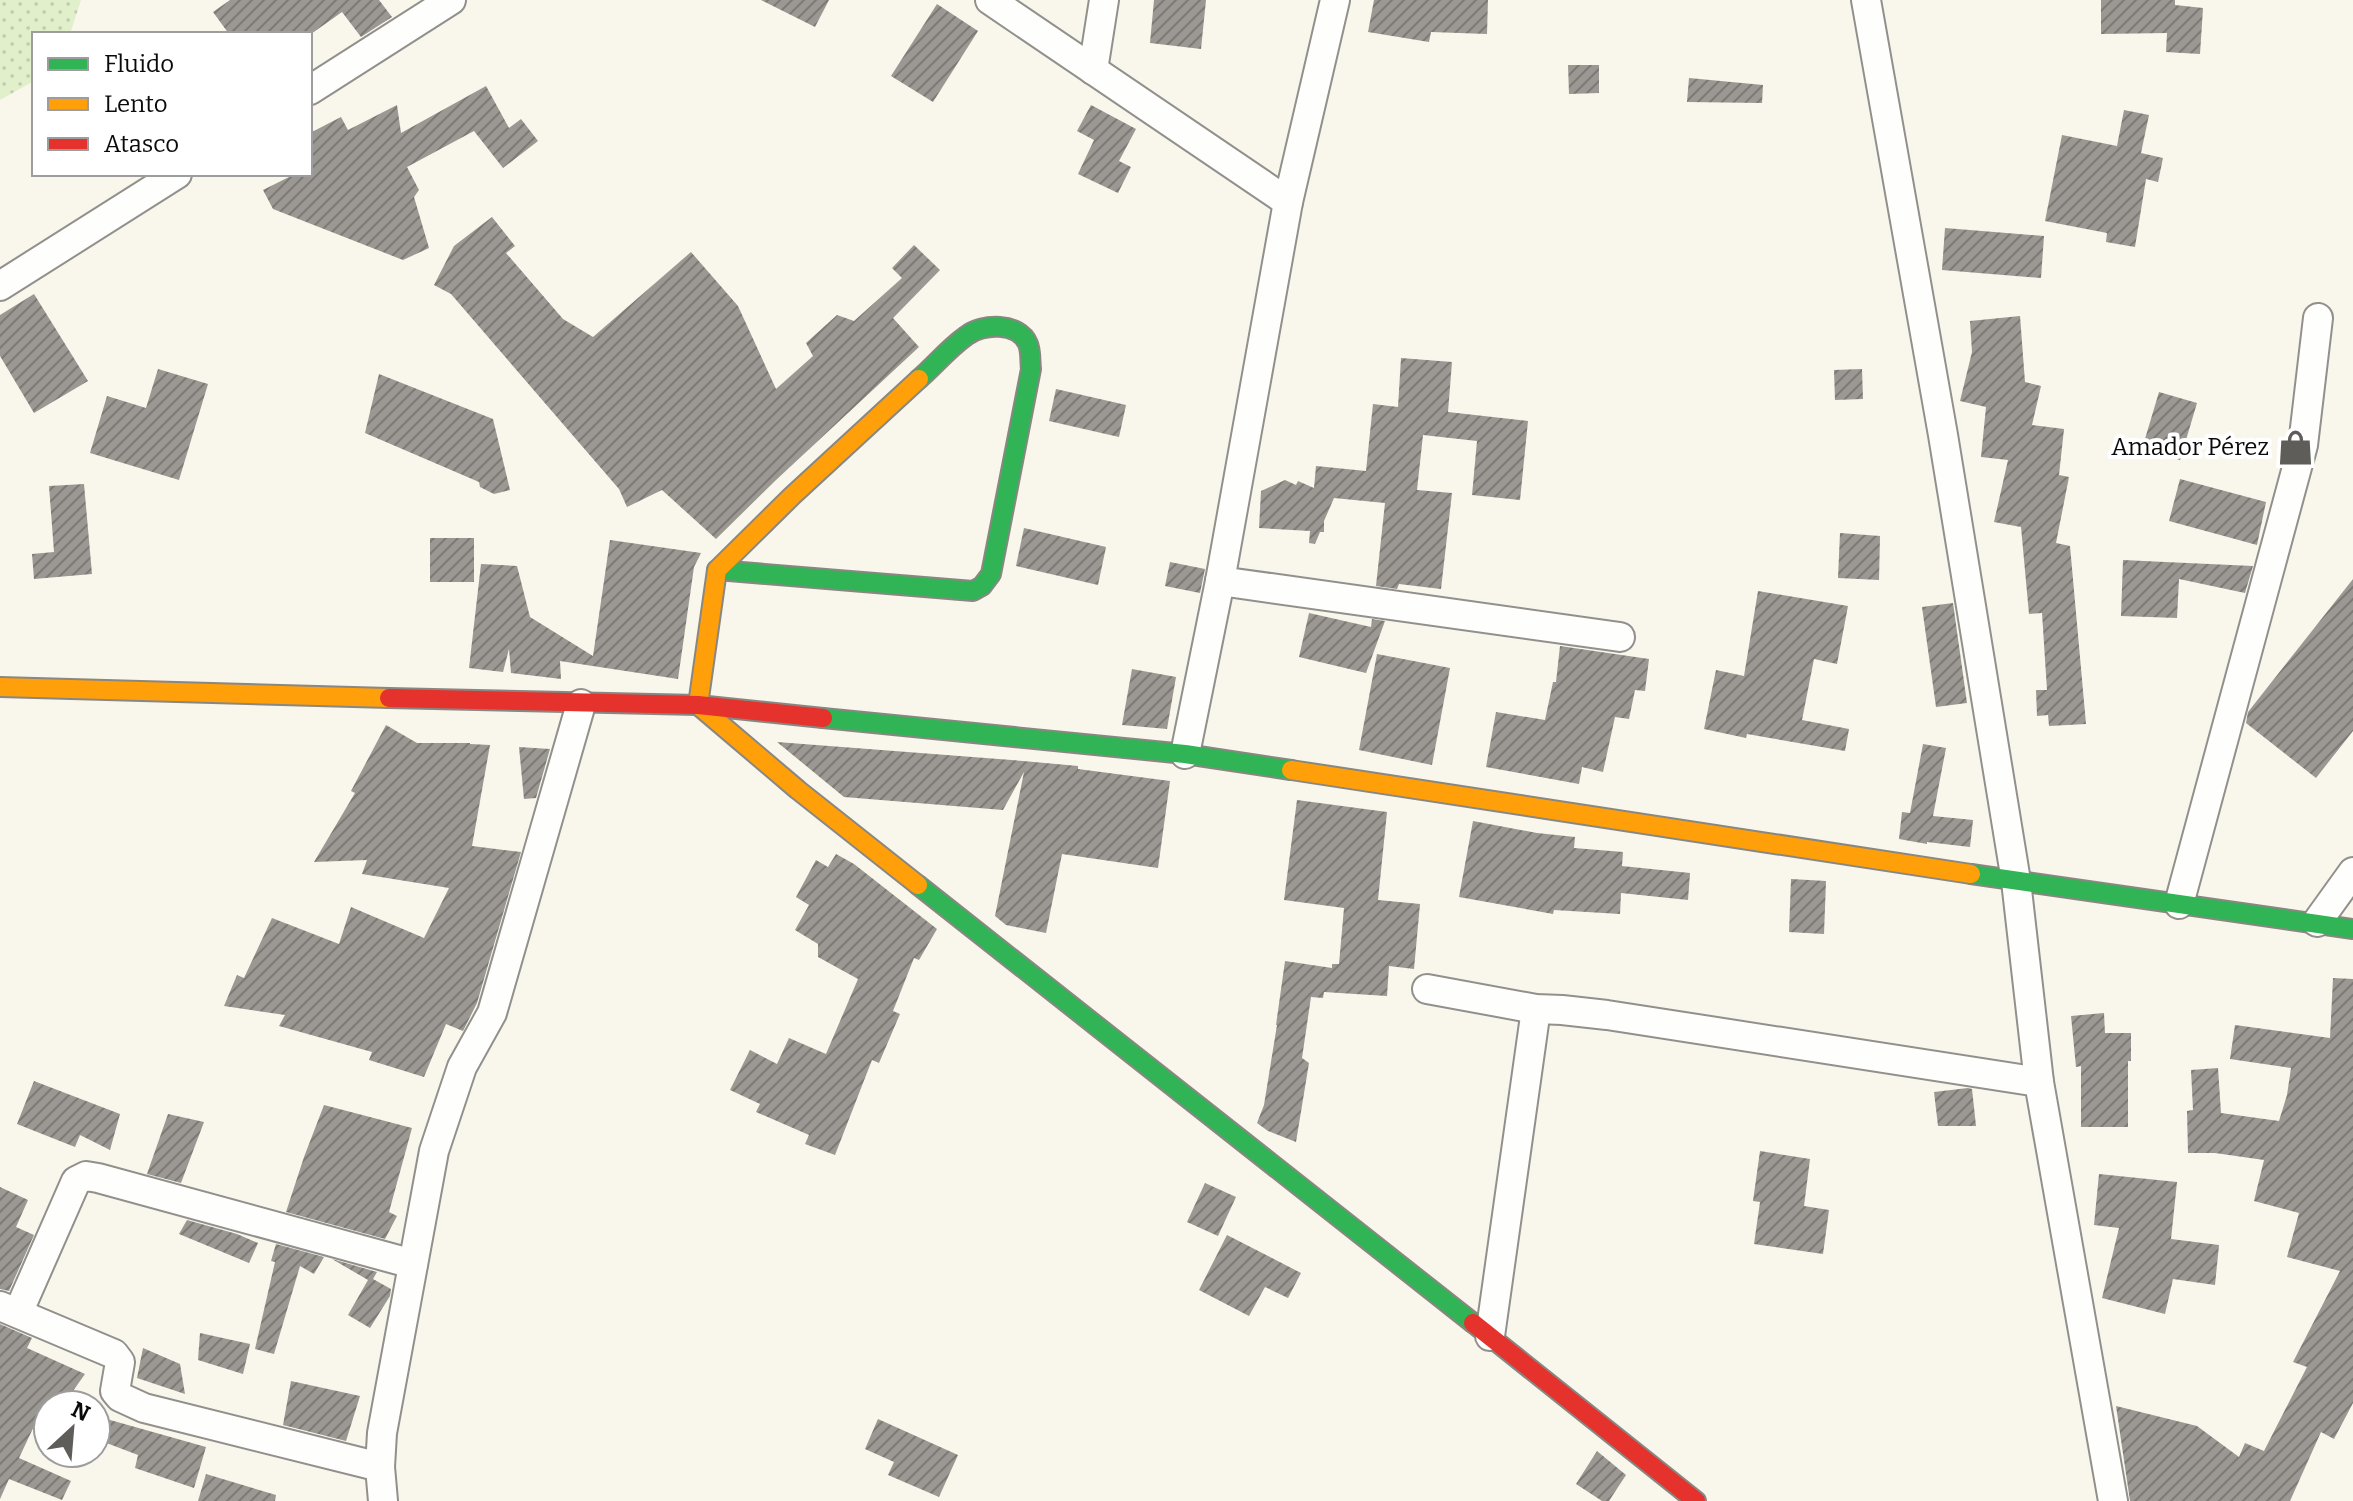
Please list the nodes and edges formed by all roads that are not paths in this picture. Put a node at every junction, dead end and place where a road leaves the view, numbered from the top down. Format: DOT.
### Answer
graph roads {
  1 [pos="451,0"];
  2 [pos="990,0"];
  3 [pos="1104,0"];
  4 [pos="1335,0"];
  5 [pos="1866,0"];
  6 [pos="1093,70"];
  7 [pos="312,89"];
  8 [pos="174,176"];
  9 [pos="1288,202"];
  10 [pos="0,286"];
  11 [pos="2318,318"];
  12 [pos="717,570"];
  13 [pos="1220,581"];
  14 [pos="1620,637"];
  15 [pos="0,687"];
  16 [pos="581,704"];
  17 [pos="698,705"];
  18 [pos="1185,754"];
  19 [pos="2353,872"];
  20 [pos="2016,881"];
  21 [pos="2179,904"];
  22 [pos="2317,922"];
  23 [pos="2353,929"];
  24 [pos="1427,989"];
  25 [pos="1536,1009"];
  26 [pos="2039,1082"];
  27 [pos="413,1264"];
  28 [pos="9,1310"];
  29 [pos="1490,1336"];
  30 [pos="380,1467"];
  31 [pos="383,1501"];
  32 [pos="1696,1501"];
  33 [pos="2113,1501"];
  1 -- 7 [label="street"];
  2 -- 6 [label="street"];
  3 -- 6 [label="street"];
  4 -- 9 [label="street"];
  5 -- 20 [label="street"];
  6 -- 9 [label="street"];
  8 -- 10 [label="street"];
  9 -- 13 [label="street"];
  11 -- 21 [label="street"];
  12 -- 12 [label="street"];
  12 -- 17 [label="street"];
  13 -- 14 [label="street"];
  13 -- 18 [label="street"];
  15 -- 16 [label="street"];
  16 -- 17 [label="street"];
  16 -- 27 [label="street"];
  17 -- 18 [label="street"];
  17 -- 29 [label="street"];
  18 -- 20 [label="street"];
  19 -- 22 [label="street"];
  20 -- 21 [label="street"];
  20 -- 26 [label="street"];
  21 -- 22 [label="street"];
  22 -- 23 [label="street"];
  24 -- 25 [label="street"];
  25 -- 26 [label="street"];
  25 -- 29 [label="street"];
  26 -- 33 [label="street"];
  27 -- 28 [label="street"];
  27 -- 30 [label="street"];
  28 -- 30 [label="street"];
  29 -- 32 [label="street"];
  30 -- 31 [label="street"];
}
